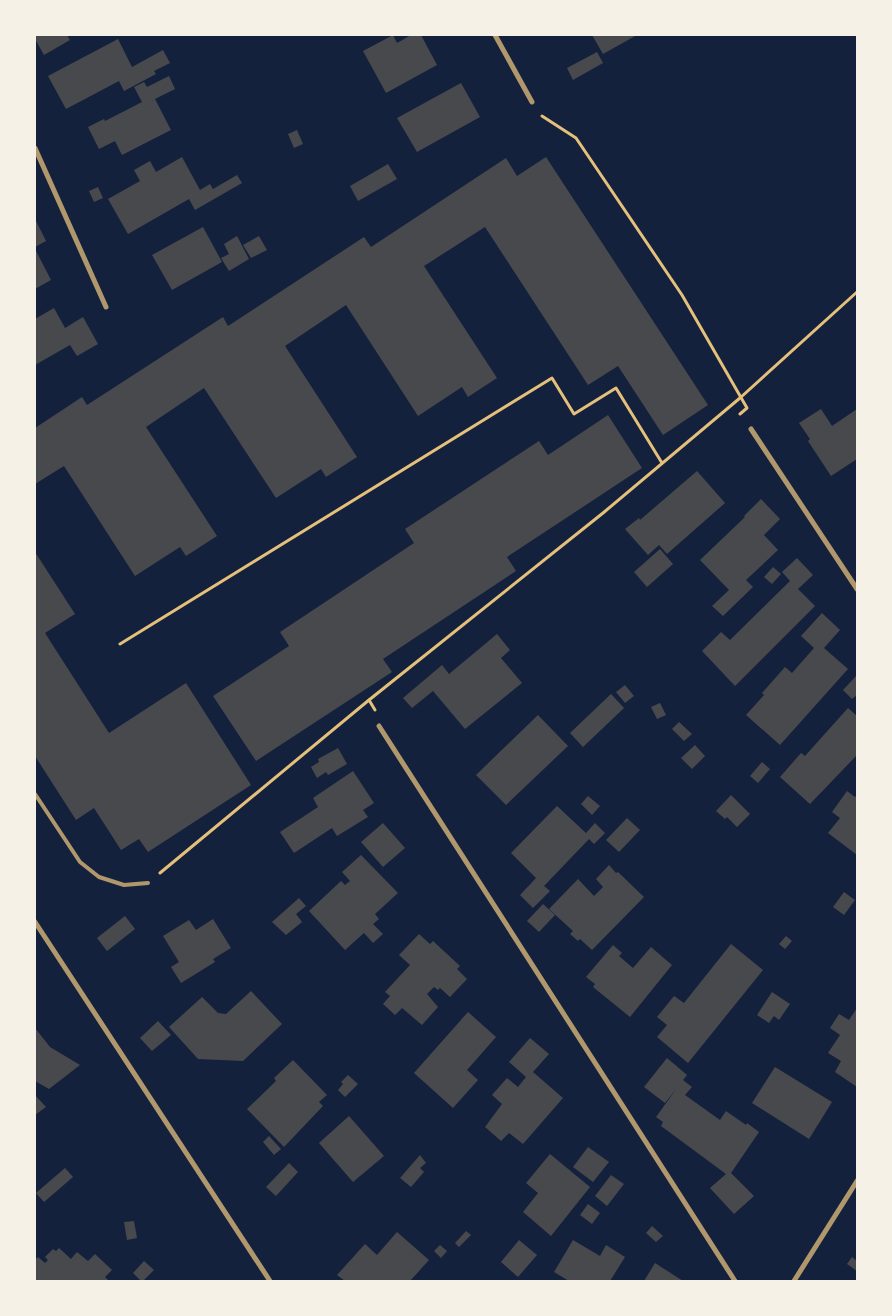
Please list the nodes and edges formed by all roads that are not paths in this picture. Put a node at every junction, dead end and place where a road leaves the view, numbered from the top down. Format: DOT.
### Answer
graph roads {
  1 [pos="496,35"];
  2 [pos="532,102"];
  3 [pos="35,148"];
  4 [pos="106,307"];
  5 [pos="751,429"];
  6 [pos="857,589"];
  7 [pos="379,726"];
  8 [pos="35,794"];
  9 [pos="148,883"];
  10 [pos="35,922"];
  11 [pos="857,1180"];
  12 [pos="270,1281"];
  13 [pos="735,1281"];
  14 [pos="794,1281"];
  1 -- 2 [label="street"];
  3 -- 4 [label="street"];
  5 -- 6 [label="street"];
  7 -- 13 [label="street"];
  8 -- 9 [label="lane"];
  10 -- 12 [label="street"];
  11 -- 14 [label="street"];
}
